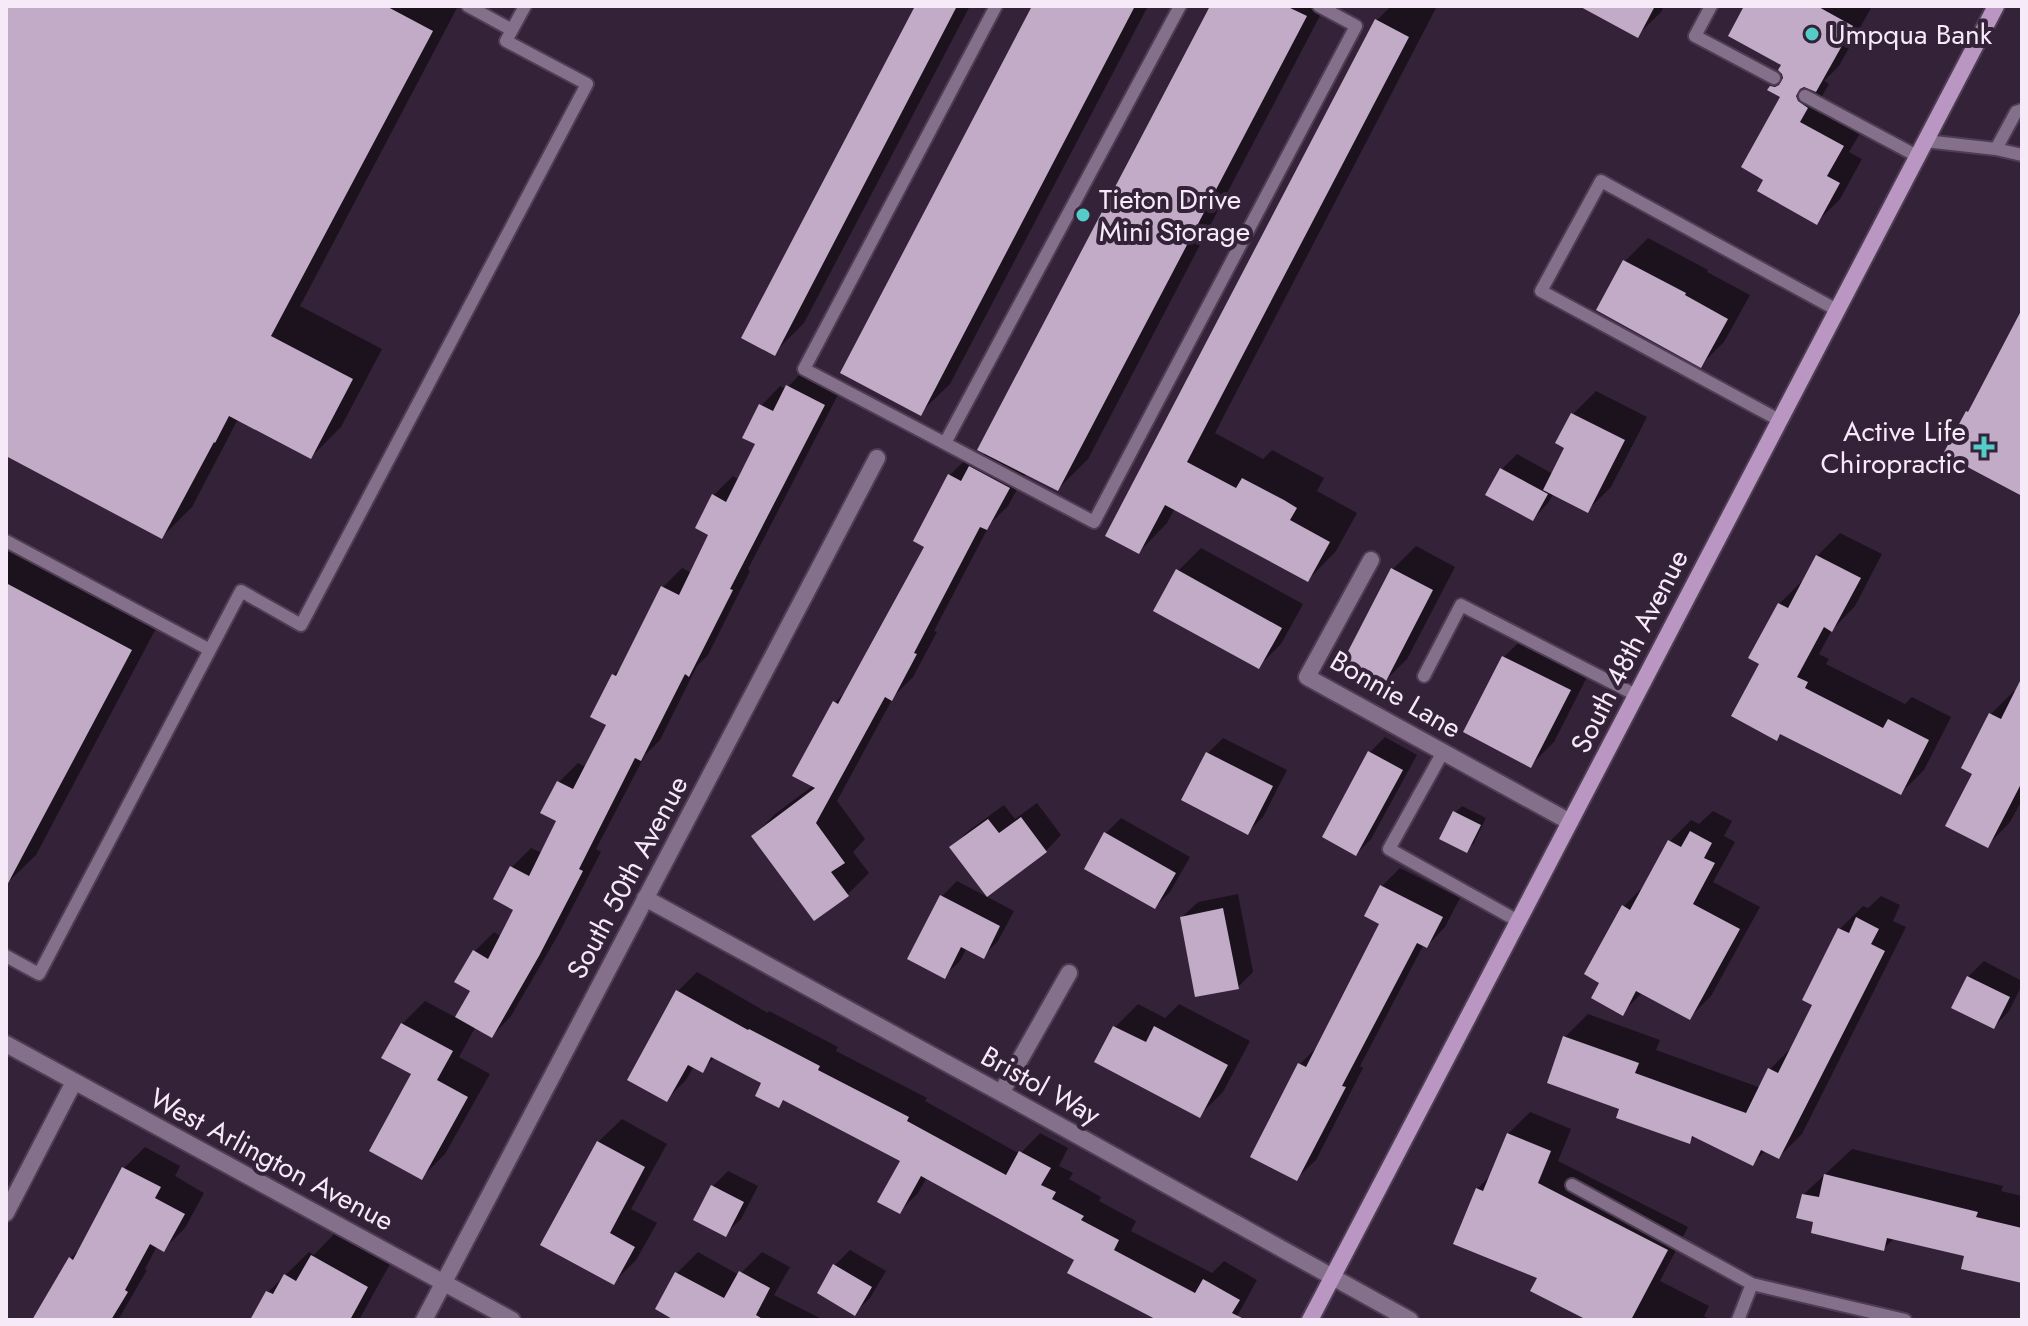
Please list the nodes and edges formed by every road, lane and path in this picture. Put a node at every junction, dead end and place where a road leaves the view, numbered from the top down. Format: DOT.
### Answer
graph roads {
  1 [pos="468,6"];
  2 [pos="525,6"];
  3 [pos="996,6"];
  4 [pos="1180,6"];
  5 [pos="1319,6"];
  6 [pos="1711,6"];
  7 [pos="1996,6"];
  8 [pos="512,30"];
  9 [pos="1774,78"];
  10 [pos="1805,96"];
  11 [pos="2022,110"];
  12 [pos="1925,141"];
  13 [pos="1996,149"];
  14 [pos="2022,155"];
  15 [pos="1917,156"];
  16 [pos="1837,310"];
  17 [pos="1779,420"];
  18 [pos="945,443"];
  19 [pos="877,458"];
  20 [pos="6,541"];
  21 [pos="1371,560"];
  22 [pos="210,650"];
  23 [pos="1424,676"];
  24 [pos="1636,695"];
  25 [pos="1443,752"];
  26 [pos="1570,822"];
  27 [pos="645,898"];
  28 [pos="1518,921"];
  29 [pos="6,956"];
  30 [pos="1069,973"];
  31 [pos="6,1044"];
  32 [pos="74,1082"];
  33 [pos="1001,1093"];
  34 [pos="1572,1185"];
  35 [pos="6,1213"];
  36 [pos="1333,1277"];
  37 [pos="444,1282"];
  38 [pos="1752,1284"];
  39 [pos="424,1320"];
  40 [pos="512,1320"];
  41 [pos="1310,1320"];
  42 [pos="1410,1320"];
  43 [pos="1738,1320"];
  44 [pos="1905,1320"];
  1 -- 8 [label="lane"];
  2 -- 8 [label="lane"];
  3 -- 18 [label="lane"];
  4 -- 18 [label="lane"];
  5 -- 18 [label="lane"];
  6 -- 9 [label="lane"];
  7 -- 12 [label="street, South 48th Avenue"];
  8 -- 22 [label="lane"];
  10 -- 15 [label="lane"];
  11 -- 13 [label="lane"];
  12 -- 13 [label="lane"];
  12 -- 15 [label="street, South 48th Avenue"];
  13 -- 14 [label="lane"];
  15 -- 16 [label="street, South 48th Avenue"];
  16 -- 17 [label="street, South 48th Avenue"];
  16 -- 17 [label="lane"];
  17 -- 24 [label="street, South 48th Avenue"];
  19 -- 27 [label="street, South 50th Avenue"];
  20 -- 22 [label="lane"];
  21 -- 25 [label="street, Bonnie Lane"];
  22 -- 29 [label="lane"];
  23 -- 24 [label="lane"];
  24 -- 26 [label="street, South 48th Avenue"];
  25 -- 26 [label="street, Bonnie Lane"];
  25 -- 28 [label="lane"];
  26 -- 28 [label="street, South 48th Avenue"];
  27 -- 33 [label="street, Bristol Way"];
  27 -- 37 [label="street, South 50th Avenue"];
  28 -- 36 [label="street, South 48th Avenue"];
  30 -- 33 [label="street"];
  31 -- 32 [label="street, West Arlington Avenue"];
  32 -- 35 [label="street"];
  32 -- 37 [label="street, West Arlington Avenue"];
  33 -- 36 [label="street, Bristol Way"];
  34 -- 38 [label="lane"];
  36 -- 41 [label="street, South 48th Avenue"];
  36 -- 42 [label="street, Bristol Way"];
  37 -- 39 [label="street, South 50th Avenue"];
  37 -- 40 [label="street, West Arlington Avenue"];
  38 -- 43 [label="lane"];
  38 -- 44 [label="lane"];
}
